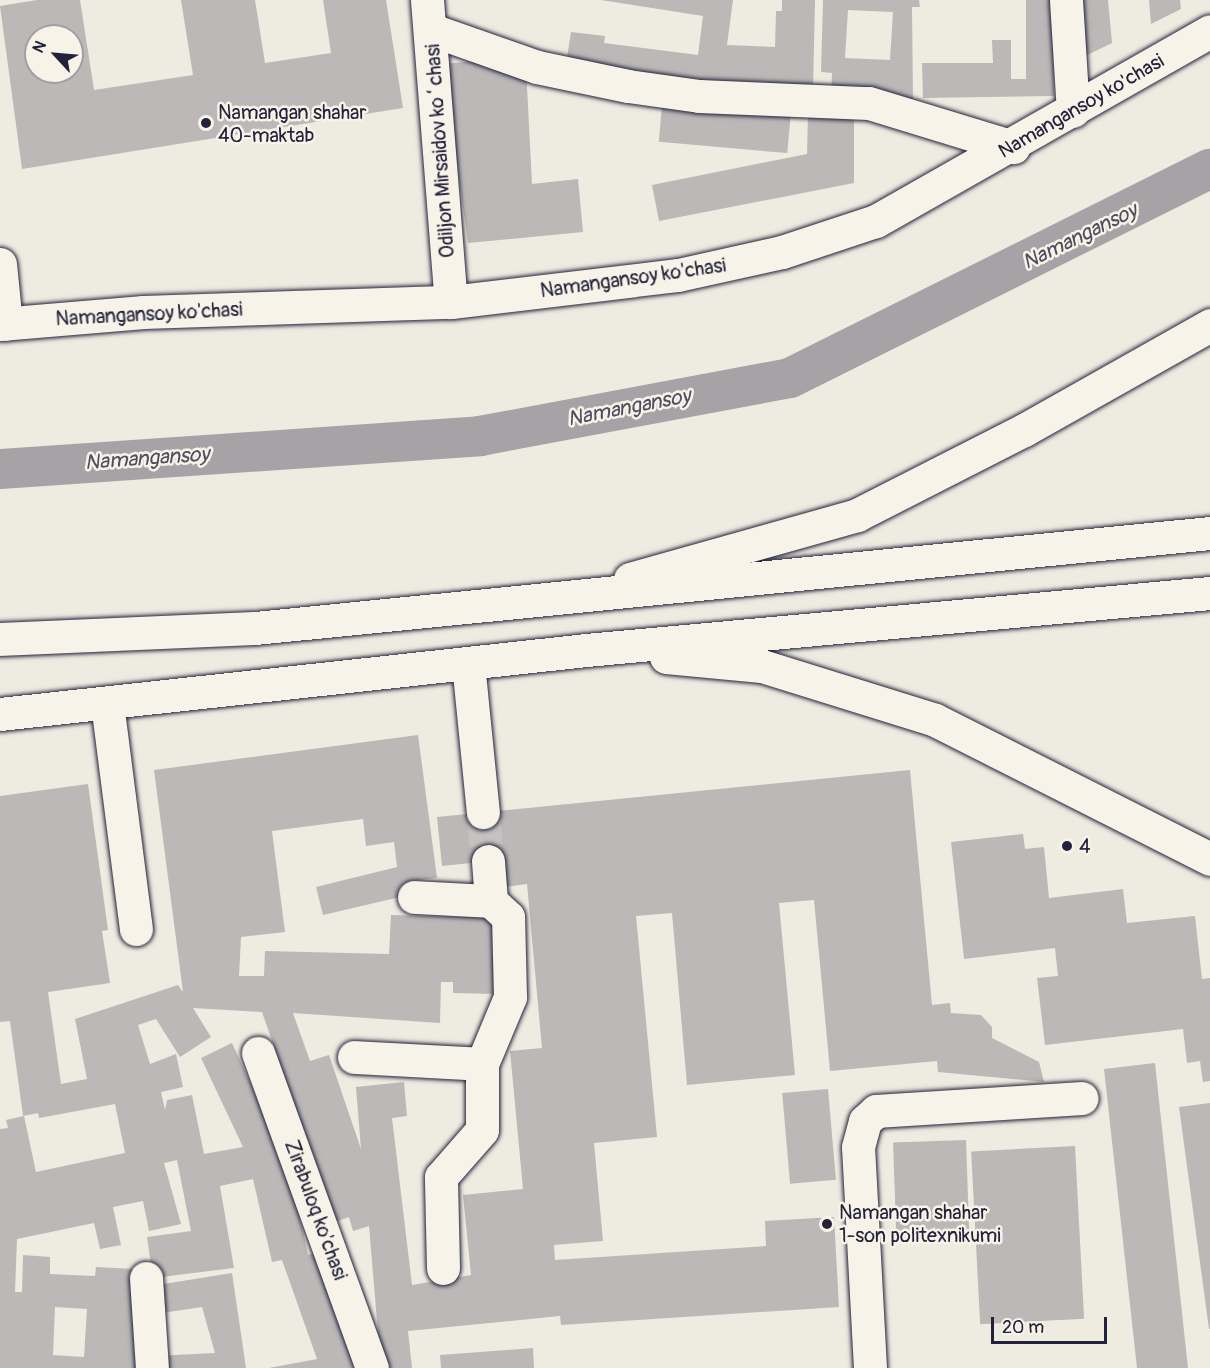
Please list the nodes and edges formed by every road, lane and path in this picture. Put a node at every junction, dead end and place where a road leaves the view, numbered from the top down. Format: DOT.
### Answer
graph roads {
  1 [pos="1066,0"];
  2 [pos="430,15"];
  3 [pos="1210,31"];
  4 [pos="1073,111"];
  5 [pos="1013,147"];
  6 [pos="0,264"];
  7 [pos="451,302"];
  8 [pos="3,324"];
  9 [pos="1210,325"];
  10 [pos="1210,533"];
  11 [pos="1210,593"];
  12 [pos="580,598"];
  13 [pos="0,639"];
  14 [pos="586,650"];
  15 [pos="468,663"];
  16 [pos="107,702"];
  17 [pos="0,714"];
  18 [pos="483,812"];
  19 [pos="1210,859"];
  20 [pos="488,861"];
  21 [pos="414,897"];
  22 [pos="491,901"];
  23 [pos="136,929"];
  24 [pos="258,1053"];
  25 [pos="354,1057"];
  26 [pos="482,1064"];
  27 [pos="1082,1098"];
  28 [pos="443,1268"];
  29 [pos="146,1278"];
  30 [pos="152,1368"];
  31 [pos="372,1368"];
  32 [pos="870,1368"];
  1 -- 4 [label="main road"];
  2 -- 5 [label="main road"];
  2 -- 7 [label="main road, Odiljon Mirsaidov koʻchasi"];
  3 -- 4 [label="main road, Namangansoy ko'chasi"];
  4 -- 5 [label="main road, Namangansoy ko'chasi"];
  5 -- 7 [label="main road, Namangansoy ko'chasi"];
  6 -- 8 [label="main road"];
  7 -- 8 [label="main road, Namangansoy ko'chasi"];
  9 -- 12 [label="main road"];
  10 -- 12 [label="main road"];
  11 -- 14 [label="main road"];
  12 -- 13 [label="main road"];
  14 -- 15 [label="main road"];
  14 -- 19 [label="main road"];
  15 -- 16 [label="main road"];
  15 -- 18 [label="main road"];
  16 -- 17 [label="main road"];
  16 -- 23 [label="main road"];
  20 -- 22 [label="main road"];
  21 -- 22 [label="main road"];
  22 -- 26 [label="main road"];
  24 -- 31 [label="main road, Zirabuloq ko'chasi"];
  25 -- 26 [label="main road"];
  26 -- 28 [label="main road"];
  27 -- 32 [label="main road"];
  29 -- 30 [label="main road"];
}
